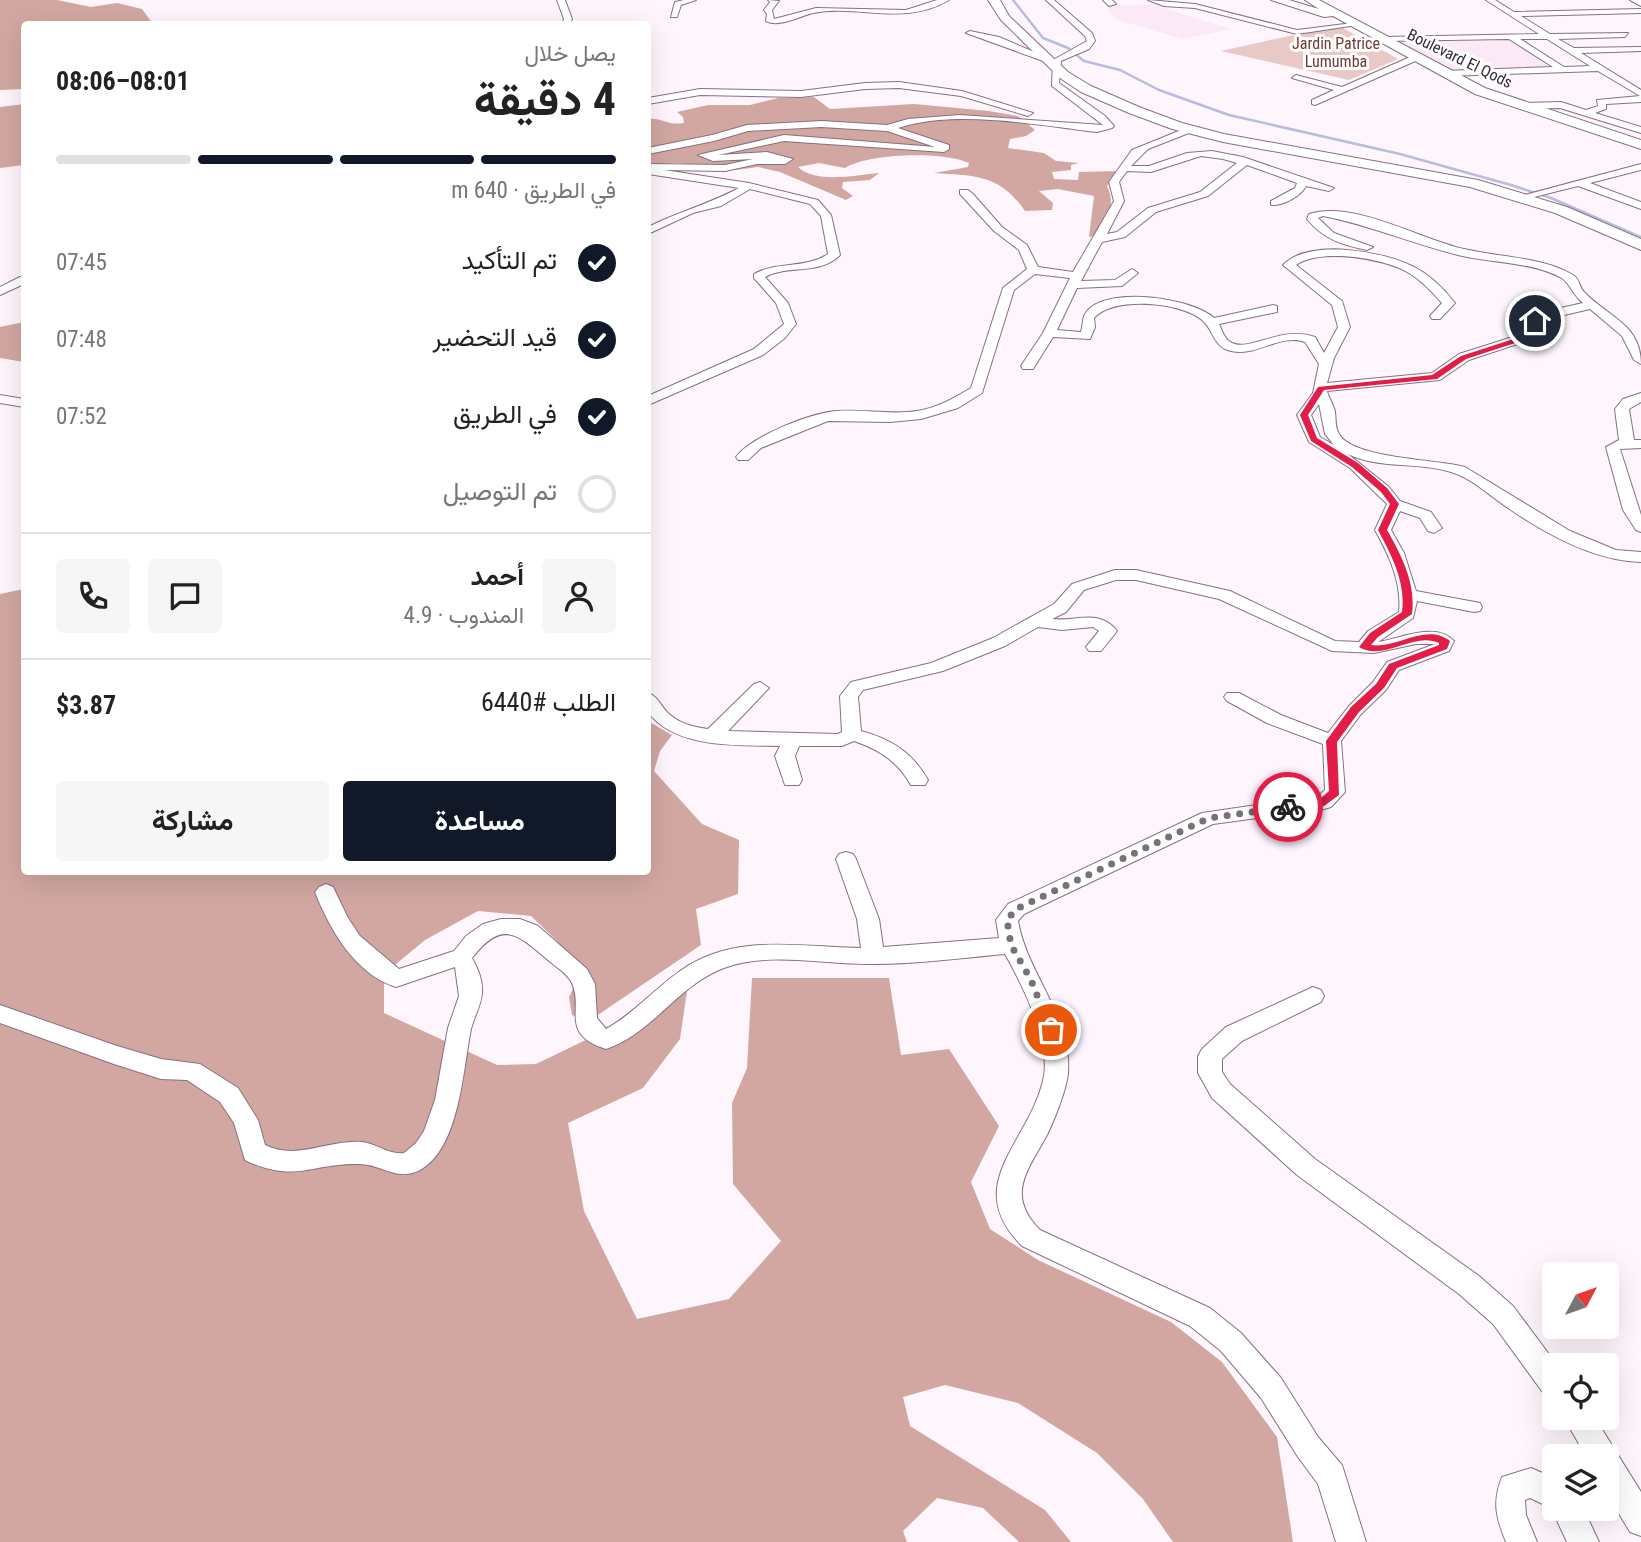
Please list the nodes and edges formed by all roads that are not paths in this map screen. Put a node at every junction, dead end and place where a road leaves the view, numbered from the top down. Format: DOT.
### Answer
graph roads {
  1 [pos="561,0"];
  2 [pos="692,0"];
  3 [pos="772,0"];
  4 [pos="945,0"];
  5 [pos="994,0"];
  6 [pos="1050,0"];
  7 [pos="1152,0"];
  8 [pos="1277,0"];
  9 [pos="1490,0"];
  10 [pos="1311,1"];
  11 [pos="1639,3"];
  12 [pos="1584,12"];
  13 [pos="799,13"];
  14 [pos="1513,14"];
  15 [pos="674,15"];
  16 [pos="842,20"];
  17 [pos="567,21"];
  18 [pos="1347,22"];
  19 [pos="1552,23"];
  20 [pos="1528,24"];
  21 [pos="970,33"];
  22 [pos="1625,35"];
  23 [pos="1549,36"];
  24 [pos="1511,37"];
  25 [pos="1383,39"];
  26 [pos="1641,46"];
  27 [pos="1086,47"];
  28 [pos="1572,51"];
  29 [pos="1417,57"];
  30 [pos="1054,62"];
  31 [pos="1600,68"];
  32 [pos="1562,69"];
  33 [pos="1446,72"];
  34 [pos="1296,78"];
  35 [pos="1343,90"];
  36 [pos="1641,94"];
  37 [pos="1641,99"];
  38 [pos="651,100"];
  39 [pos="1315,102"];
  40 [pos="1523,106"];
  41 [pos="1586,113"];
  42 [pos="888,128"];
  43 [pos="1097,129"];
  44 [pos="1191,130"];
  45 [pos="1641,130"];
  46 [pos="1641,145"];
  47 [pos="651,150"];
  48 [pos="1242,160"];
  49 [pos="651,167"];
  50 [pos="1125,167"];
  51 [pos="1641,167"];
  52 [pos="651,171"];
  53 [pos="717,182"];
  54 [pos="1303,183"];
  55 [pos="1579,183"];
  56 [pos="651,184"];
  57 [pos="749,186"];
  58 [pos="1329,188"];
  59 [pos="964,192"];
  60 [pos="1522,197"];
  61 [pos="1275,203"];
  62 [pos="1641,206"];
  63 [pos="651,230"];
  64 [pos="1099,239"];
  65 [pos="1641,245"];
  66 [pos="1371,248"];
  67 [pos="1033,270"];
  68 [pos="1132,273"];
  69 [pos="1076,280"];
  70 [pos="21,281"];
  71 [pos="0,291"];
  72 [pos="1593,305"];
  73 [pos="1272,309"];
  74 [pos="1436,316"];
  75 [pos="1213,322"];
  76 [pos="1049,333"];
  77 [pos="1641,360"];
  78 [pos="1325,363"];
  79 [pos="1028,366"];
  80 [pos="1321,391"];
  81 [pos="1641,397"];
  82 [pos="0,399"];
  83 [pos="651,400"];
  84 [pos="21,402"];
  85 [pos="1634,444"];
  86 [pos="743,457"];
  87 [pos="1395,504"];
  88 [pos="1641,527"];
  89 [pos="1434,528"];
  90 [pos="1641,557"];
  91 [pos="1409,595"];
  92 [pos="1474,607"];
  93 [pos="1035,622"];
  94 [pos="1095,647"];
  95 [pos="1364,647"];
  96 [pos="760,688"];
  97 [pos="1233,698"];
  98 [pos="651,705"];
  99 [pos="852,734"];
  100 [pos="713,735"];
  101 [pos="792,740"];
  102 [pos="1332,741"];
  103 [pos="792,780"];
  104 [pos="918,780"];
  105 [pos="846,859"];
  106 [pos="326,892"];
  107 [pos="1011,945"];
  108 [pos="873,956"];
  109 [pos="461,957"];
  110 [pos="1312,996"];
  111 [pos="0,1014"];
  112 [pos="1542,1368"];
  113 [pos="1619,1485"];
  114 [pos="1542,1488"];
  115 [pos="1573,1521"];
  116 [pos="1641,1521"];
  117 [pos="1352,1542"];
  118 [pos="1522,1542"];
  119 [pos="1584,1542"];
  1 -- 17 [label="street"];
  2 -- 15 [label="street"];
  3 -- 13 [label="street"];
  4 -- 13 [label="street"];
  5 -- 30 [label="street"];
  6 -- 27 [label="street"];
  7 -- 18 [label="street"];
  8 -- 18 [label="street"];
  9 -- 14 [label="street"];
  10 -- 18 [label="street, Boulevard El Qods"];
  11 -- 12 [label="street"];
  12 -- 14 [label="street"];
  12 -- 22 [label="street"];
  13 -- 16 [label="street"];
  14 -- 20 [label="street"];
  18 -- 25 [label="street, Boulevard El Qods"];
  19 -- 20 [label="street"];
  20 -- 23 [label="street"];
  21 -- 30 [label="street"];
  22 -- 23 [label="street"];
  22 -- 26 [label="street"];
  23 -- 24 [label="street"];
  23 -- 28 [label="street"];
  24 -- 25 [label="street"];
  24 -- 32 [label="street"];
  25 -- 29 [label="street, Boulevard El Qods"];
  26 -- 28 [label="street"];
  27 -- 30 [label="street"];
  28 -- 31 [label="street"];
  29 -- 33 [label="street, Boulevard El Qods"];
  29 -- 35 [label="street"];
  30 -- 43 [label="street"];
  30 -- 44 [label="street"];
  31 -- 32 [label="street"];
  31 -- 36 [label="street"];
  32 -- 33 [label="street"];
  33 -- 40 [label="street, Boulevard El Qods"];
  34 -- 35 [label="street"];
  35 -- 39 [label="street"];
  37 -- 41 [label="street"];
  38 -- 43 [label="street"];
  40 -- 41 [label="street"];
  40 -- 46 [label="street, Boulevard El Qods"];
  41 -- 45 [label="street"];
  42 -- 43 [label="street"];
  42 -- 47 [label="street"];
  42 -- 49 [label="street"];
  44 -- 50 [label="street"];
  44 -- 60 [label="street"];
  48 -- 50 [label="street"];
  48 -- 54 [label="street"];
  48 -- 64 [label="street"];
  50 -- 64 [label="street"];
  51 -- 55 [label="street"];
  52 -- 53 [label="street"];
  53 -- 56 [label="street"];
  53 -- 57 [label="street"];
  54 -- 58 [label="street"];
  54 -- 61 [label="street"];
  55 -- 60 [label="street"];
  55 -- 62 [label="street"];
  57 -- 63 [label="street"];
  57 -- 83 [label="street"];
  59 -- 67 [label="street"];
  60 -- 65 [label="street"];
  64 -- 69 [label="street"];
  66 -- 72 [label="street"];
  67 -- 69 [label="street"];
  67 -- 86 [label="street"];
  68 -- 69 [label="street"];
  69 -- 76 [label="street"];
  70 -- 71 [label="street"];
  72 -- 77 [label="street"];
  72 -- 80 [label="street"];
  73 -- 75 [label="street"];
  74 -- 78 [label="street"];
  75 -- 76 [label="street"];
  75 -- 78 [label="street"];
  76 -- 79 [label="street"];
  78 -- 80 [label="street"];
  80 -- 87 [label="street"];
  80 -- 90 [label="street"];
  81 -- 85 [label="street"];
  82 -- 84 [label="street"];
  85 -- 88 [label="street"];
  87 -- 89 [label="street"];
  87 -- 91 [label="street"];
  91 -- 92 [label="street"];
  91 -- 95 [label="street"];
  93 -- 94 [label="street"];
  93 -- 95 [label="street"];
  93 -- 99 [label="street"];
  95 -- 102 [label="street"];
  96 -- 100 [label="street"];
  97 -- 102 [label="street"];
  98 -- 100 [label="street"];
  99 -- 101 [label="street"];
  99 -- 104 [label="street"];
  100 -- 101 [label="street"];
  101 -- 103 [label="street"];
  102 -- 107 [label="street"];
  105 -- 108 [label="street"];
  106 -- 109 [label="street"];
  107 -- 108 [label="street"];
  107 -- 117 [label="street"];
  108 -- 109 [label="street"];
  109 -- 111 [label="street"];
  110 -- 112 [label="street"];
  113 -- 116 [label="street"];
  114 -- 118 [label="street"];
  115 -- 119 [label="street"];
}
